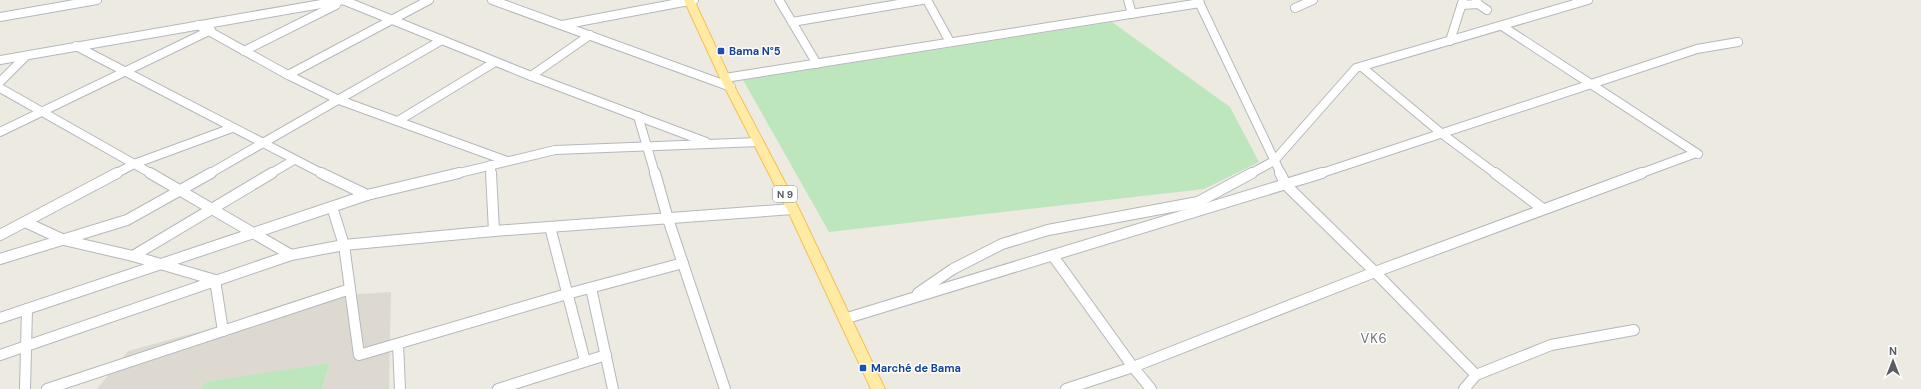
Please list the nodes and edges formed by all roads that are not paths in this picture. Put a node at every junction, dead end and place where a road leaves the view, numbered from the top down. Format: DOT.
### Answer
graph roads {
  1 [pos="97,0"];
  2 [pos="344,0"];
  3 [pos="430,0"];
  4 [pos="492,0"];
  5 [pos="691,0"];
  6 [pos="779,0"];
  7 [pos="922,0"];
  8 [pos="928,0"];
  9 [pos="1128,0"];
  10 [pos="1298,0"];
  11 [pos="1313,0"];
  12 [pos="1588,0"];
  13 [pos="1199,1"];
  14 [pos="1477,2"];
  15 [pos="1462,3"];
  16 [pos="1487,10"];
  17 [pos="1132,14"];
  18 [pos="0,18"];
  19 [pos="234,19"];
  20 [pos="392,20"];
  21 [pos="792,22"];
  22 [pos="198,25"];
  23 [pos="561,25"];
  24 [pos="1502,26"];
  25 [pos="208,31"];
  26 [pos="590,36"];
  27 [pos="442,40"];
  28 [pos="1450,41"];
  29 [pos="950,42"];
  30 [pos="1738,42"];
  31 [pos="76,46"];
  32 [pos="244,51"];
  33 [pos="26,56"];
  34 [pos="0,60"];
  35 [pos="495,62"];
  36 [pos="817,64"];
  37 [pos="1362,67"];
  38 [pos="125,72"];
  39 [pos="288,75"];
  40 [pos="531,76"];
  41 [pos="0,82"];
  42 [pos="728,83"];
  43 [pos="1589,84"];
  44 [pos="0,88"];
  45 [pos="339,100"];
  46 [pos="42,112"];
  47 [pos="638,116"];
  48 [pos="398,121"];
  49 [pos="232,128"];
  50 [pos="0,132"];
  51 [pos="1442,133"];
  52 [pos="759,142"];
  53 [pos="263,144"];
  54 [pos="712,144"];
  55 [pos="648,146"];
  56 [pos="294,160"];
  57 [pos="1274,161"];
  58 [pos="508,162"];
  59 [pos="134,164"];
  60 [pos="491,165"];
  61 [pos="1286,185"];
  62 [pos="181,191"];
  63 [pos="367,195"];
  64 [pos="332,207"];
  65 [pos="212,208"];
  66 [pos="793,209"];
  67 [pos="1543,209"];
  68 [pos="668,219"];
  69 [pos="25,222"];
  70 [pos="550,227"];
  71 [pos="494,231"];
  72 [pos="253,233"];
  73 [pos="0,235"];
  74 [pos="64,240"];
  75 [pos="344,245"];
  76 [pos="291,255"];
  77 [pos="133,256"];
  78 [pos="1053,256"];
  79 [pos="0,259"];
  80 [pos="683,263"];
  81 [pos="161,264"];
  82 [pos="1375,272"];
  83 [pos="215,280"];
  84 [pos="591,288"];
  85 [pos="350,289"];
  86 [pos="567,294"];
  87 [pos="912,298"];
  88 [pos="26,309"];
  89 [pos="0,318"];
  90 [pos="844,319"];
  91 [pos="1634,330"];
  92 [pos="223,331"];
  93 [pos="398,344"];
  94 [pos="27,345"];
  95 [pos="0,355"];
  96 [pos="606,355"];
  97 [pos="585,361"];
  98 [pos="1133,366"];
  99 [pos="1476,375"];
  100 [pos="515,386"];
  101 [pos="722,388"];
  102 [pos="25,389"];
  103 [pos="47,389"];
  104 [pos="400,389"];
  105 [pos="498,389"];
  106 [pos="613,389"];
  107 [pos="878,389"];
  108 [pos="1066,389"];
  109 [pos="1151,389"];
  110 [pos="1464,389"];
  1 -- 18 [label="street"];
  2 -- 19 [label="street"];
  2 -- 20 [label="street"];
  2 -- 32 [label="street"];
  3 -- 20 [label="street"];
  4 -- 23 [label="street"];
  5 -- 23 [label="street"];
  5 -- 42 [label="main road, N 9"];
  6 -- 21 [label="street"];
  7 -- 21 [label="street"];
  8 -- 29 [label="street"];
  9 -- 17 [label="street"];
  10 -- 11 [label="street"];
  12 -- 24 [label="street"];
  13 -- 17 [label="street"];
  13 -- 57 [label="street"];
  14 -- 15 [label="street"];
  14 -- 16 [label="street"];
  15 -- 28 [label="street"];
  17 -- 29 [label="street"];
  19 -- 22 [label="street"];
  19 -- 25 [label="street"];
  20 -- 27 [label="street"];
  20 -- 39 [label="street"];
  21 -- 36 [label="street"];
  22 -- 25 [label="street"];
  22 -- 31 [label="street"];
  23 -- 26 [label="street"];
  24 -- 28 [label="street"];
  24 -- 43 [label="street"];
  25 -- 32 [label="street"];
  25 -- 38 [label="street"];
  26 -- 40 [label="street"];
  26 -- 42 [label="street"];
  27 -- 35 [label="street"];
  27 -- 45 [label="street"];
  28 -- 37 [label="street"];
  29 -- 36 [label="street"];
  30 -- 43 [label="street"];
  31 -- 33 [label="street"];
  31 -- 38 [label="street"];
  32 -- 39 [label="street"];
  33 -- 34 [label="street"];
  33 -- 41 [label="street"];
  35 -- 40 [label="street"];
  35 -- 48 [label="street"];
  36 -- 42 [label="street"];
  37 -- 51 [label="street"];
  37 -- 57 [label="street"];
  38 -- 46 [label="street"];
  38 -- 49 [label="street"];
  39 -- 45 [label="street"];
  40 -- 47 [label="street"];
  42 -- 52 [label="main road, N 9"];
  43 -- 51 [label="street"];
  43 -- 67 [label="street"];
  44 -- 46 [label="street"];
  45 -- 48 [label="street"];
  45 -- 53 [label="street"];
  46 -- 50 [label="street"];
  46 -- 59 [label="street"];
  47 -- 54 [label="street"];
  47 -- 55 [label="street"];
  48 -- 58 [label="street"];
  49 -- 53 [label="street"];
  49 -- 59 [label="street"];
  51 -- 61 [label="street"];
  51 -- 67 [label="street"];
  52 -- 54 [label="street"];
  52 -- 66 [label="main road, N 9"];
  53 -- 56 [label="street"];
  53 -- 62 [label="street"];
  54 -- 55 [label="street"];
  55 -- 58 [label="street"];
  55 -- 68 [label="street"];
  56 -- 63 [label="street"];
  56 -- 65 [label="street"];
  57 -- 61 [label="street"];
  57 -- 87 [label="street"];
  58 -- 60 [label="street"];
  59 -- 62 [label="street"];
  59 -- 69 [label="street"];
  60 -- 63 [label="street"];
  60 -- 71 [label="street"];
  61 -- 78 [label="street"];
  61 -- 82 [label="street"];
  62 -- 65 [label="street"];
  62 -- 74 [label="street"];
  63 -- 64 [label="street"];
  64 -- 72 [label="street"];
  64 -- 75 [label="street"];
  65 -- 72 [label="street"];
  65 -- 77 [label="street"];
  66 -- 68 [label="street"];
  66 -- 90 [label="main road, N 9"];
  67 -- 82 [label="street"];
  68 -- 70 [label="street"];
  68 -- 80 [label="street"];
  69 -- 73 [label="street"];
  69 -- 74 [label="street"];
  70 -- 71 [label="street"];
  70 -- 86 [label="street"];
  71 -- 75 [label="street"];
  72 -- 76 [label="street"];
  72 -- 81 [label="street"];
  74 -- 77 [label="street"];
  74 -- 79 [label="street"];
  75 -- 76 [label="street"];
  75 -- 85 [label="street"];
  76 -- 83 [label="street"];
  77 -- 81 [label="street"];
  78 -- 87 [label="street"];
  78 -- 98 [label="street"];
  80 -- 84 [label="street"];
  80 -- 101 [label="street"];
  81 -- 83 [label="street"];
  81 -- 88 [label="street"];
  82 -- 98 [label="street"];
  82 -- 99 [label="street"];
  83 -- 92 [label="street"];
  83 -- 94 [label="street"];
  84 -- 86 [label="street"];
  84 -- 96 [label="street"];
  85 -- 92 [label="street"];
  85 -- 93 [label="street"];
  86 -- 93 [label="street"];
  86 -- 97 [label="street"];
  87 -- 90 [label="street"];
  88 -- 89 [label="street"];
  88 -- 94 [label="street"];
  90 -- 107 [label="main road, N 9"];
  91 -- 99 [label="street"];
  92 -- 103 [label="street"];
  93 -- 104 [label="street"];
  94 -- 95 [label="street"];
  94 -- 102 [label="street"];
  96 -- 97 [label="street"];
  96 -- 106 [label="street"];
  97 -- 100 [label="street"];
  98 -- 108 [label="street"];
  98 -- 109 [label="street"];
  99 -- 110 [label="street"];
  100 -- 105 [label="street"];
}
